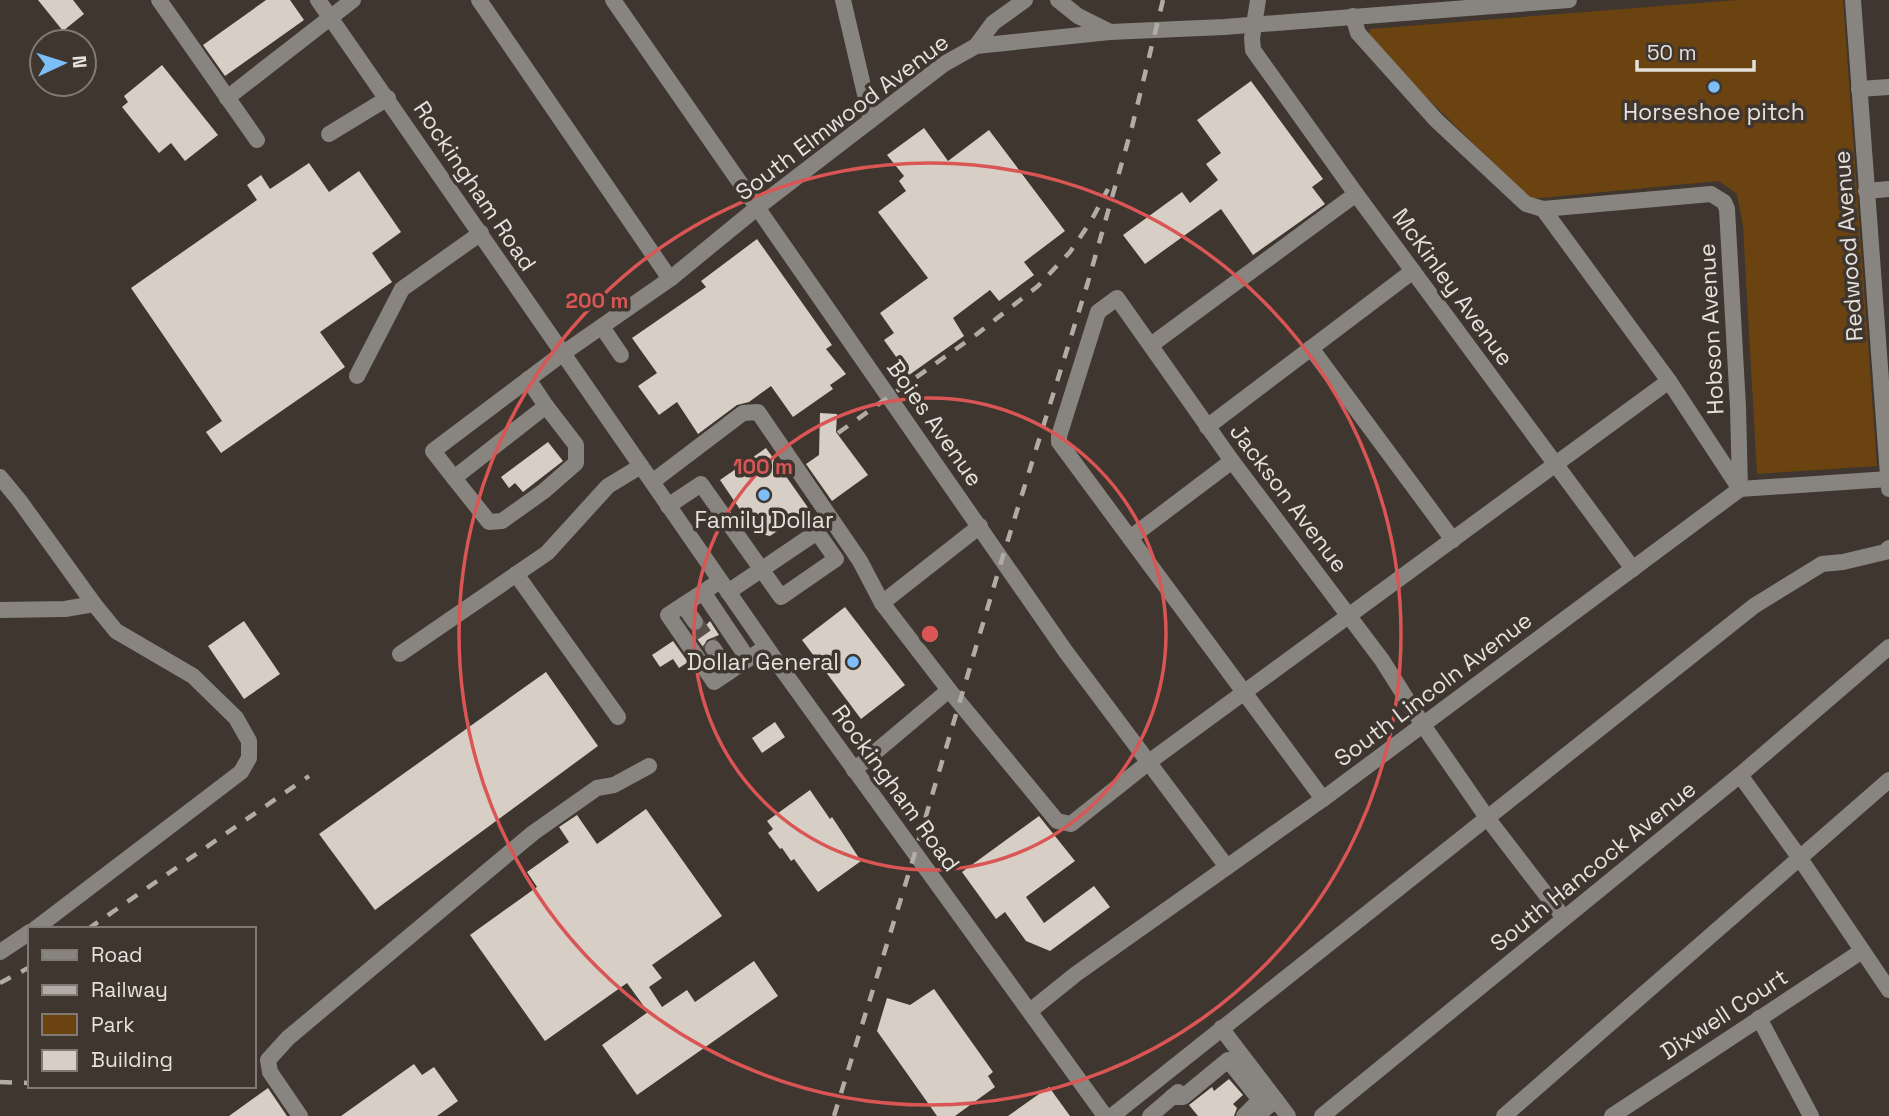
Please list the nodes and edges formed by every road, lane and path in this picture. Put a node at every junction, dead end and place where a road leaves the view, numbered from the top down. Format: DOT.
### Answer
graph roads {
  1 [pos="159,0"];
  2 [pos="318,0"];
  3 [pos="353,0"];
  4 [pos="479,0"];
  5 [pos="613,0"];
  6 [pos="843,0"];
  7 [pos="1026,0"];
  8 [pos="1058,0"];
  9 [pos="1258,0"];
  10 [pos="1569,0"];
  11 [pos="1853,0"];
  12 [pos="1353,16"];
  13 [pos="330,18"];
  14 [pos="1254,25"];
  15 [pos="1110,32"];
  16 [pos="976,46"];
  17 [pos="1889,86"];
  18 [pos="1859,89"];
  19 [pos="227,98"];
  20 [pos="388,99"];
  21 [pos="871,120"];
  22 [pos="329,134"];
  23 [pos="257,140"];
  24 [pos="1889,189"];
  25 [pos="1866,191"];
  26 [pos="1356,194"];
  27 [pos="758,207"];
  28 [pos="1543,209"];
  29 [pos="481,233"];
  30 [pos="1413,271"];
  31 [pos="670,279"];
  32 [pos="602,327"];
  33 [pos="1151,345"];
  34 [pos="1311,348"];
  35 [pos="562,354"];
  36 [pos="621,355"];
  37 [pos="357,376"];
  38 [pos="528,379"];
  39 [pos="1669,381"];
  40 [pos="546,406"];
  41 [pos="1207,427"];
  42 [pos="1232,461"];
  43 [pos="640,466"];
  44 [pos="1556,466"];
  45 [pos="0,477"];
  46 [pos="453,478"];
  47 [pos="1889,479"];
  48 [pos="652,482"];
  49 [pos="1740,489"];
  50 [pos="1889,489"];
  51 [pos="668,506"];
  52 [pos="979,526"];
  53 [pos="1130,538"];
  54 [pos="1453,540"];
  55 [pos="1889,548"];
  56 [pos="1633,569"];
  57 [pos="762,570"];
  58 [pos="516,574"];
  59 [pos="724,586"];
  60 [pos="703,592"];
  61 [pos="882,603"];
  62 [pos="94,604"];
  63 [pos="683,605"];
  64 [pos="0,611"];
  65 [pos="1349,616"];
  66 [pos="695,622"];
  67 [pos="766,647"];
  68 [pos="1889,647"];
  69 [pos="713,648"];
  70 [pos="400,654"];
  71 [pos="748,659"];
  72 [pos="729,672"];
  73 [pos="949,690"];
  74 [pos="1244,692"];
  75 [pos="618,717"];
  76 [pos="1423,726"];
  77 [pos="1149,762"];
  78 [pos="649,766"];
  79 [pos="854,770"];
  80 [pos="1740,775"];
  81 [pos="1889,780"];
  82 [pos="1323,799"];
  83 [pos="1488,819"];
  84 [pos="1799,857"];
  85 [pos="1227,867"];
  86 [pos="1564,918"];
  87 [pos="37,927"];
  88 [pos="28,933"];
  89 [pos="1862,951"];
  90 [pos="0,952"];
  91 [pos="1889,990"];
  92 [pos="1030,1011"];
  93 [pos="1759,1018"];
  94 [pos="1220,1028"];
  95 [pos="1234,1046"];
  96 [pos="1172,1097"];
  97 [pos="1276,1100"];
  98 [pos="300,1116"];
  99 [pos="1105,1116"];
  100 [pos="1112,1116"];
  101 [pos="1150,1116"];
  102 [pos="1244,1116"];
  103 [pos="1256,1116"];
  104 [pos="1288,1116"];
  105 [pos="1322,1116"];
  106 [pos="1504,1116"];
  107 [pos="1612,1116"];
  108 [pos="1811,1116"];
  1 -- 19 [label="street"];
  2 -- 13 [label="street, Rockingham Road"];
  3 -- 13 [label="street"];
  4 -- 31 [label="street"];
  5 -- 27 [label="street, Boies Avenue"];
  6 -- 21 [label="street"];
  7 -- 16 [label="street"];
  8 -- 15 [label="street"];
  9 -- 14 [label="street, McKinley Avenue"];
  10 -- 12 [label="street, South Elmwood Avenue"];
  11 -- 18 [label="street, Redwood Avenue"];
  12 -- 14 [label="street, South Elmwood Avenue"];
  12 -- 28 [label="street"];
  13 -- 19 [label="street"];
  13 -- 20 [label="street, Rockingham Road"];
  14 -- 15 [label="street, South Elmwood Avenue"];
  14 -- 26 [label="street, McKinley Avenue"];
  15 -- 16 [label="street, South Elmwood Avenue"];
  16 -- 21 [label="street, South Elmwood Avenue"];
  17 -- 18 [label="street"];
  18 -- 25 [label="street, Redwood Avenue"];
  19 -- 23 [label="street"];
  20 -- 22 [label="street"];
  20 -- 29 [label="street, Rockingham Road"];
  21 -- 27 [label="street, South Elmwood Avenue"];
  24 -- 25 [label="street"];
  25 -- 47 [label="street, Redwood Avenue"];
  26 -- 30 [label="street, McKinley Avenue"];
  26 -- 33 [label="street"];
  27 -- 31 [label="street, South Elmwood Avenue"];
  27 -- 52 [label="street, Boies Avenue"];
  28 -- 39 [label="street"];
  28 -- 49 [label="street, Hobson Avenue"];
  29 -- 35 [label="street, Rockingham Road"];
  29 -- 37 [label="street"];
  30 -- 34 [label="street"];
  30 -- 44 [label="street, McKinley Avenue"];
  31 -- 32 [label="street, South Elmwood Avenue"];
  32 -- 35 [label="street, South Elmwood Avenue"];
  32 -- 36 [label="street"];
  33 -- 41 [label="street, Jackson Avenue"];
  33 -- 53 [label="street, Jackson Avenue"];
  34 -- 41 [label="street"];
  34 -- 54 [label="street"];
  35 -- 38 [label="street, South Elmwood Avenue"];
  35 -- 43 [label="street, Rockingham Road"];
  38 -- 40 [label="street"];
  38 -- 46 [label="street, South Elmwood Avenue"];
  39 -- 44 [label="street"];
  39 -- 49 [label="street"];
  40 -- 46 [label="street"];
  40 -- 46 [label="street"];
  41 -- 42 [label="street, Jackson Avenue"];
  42 -- 53 [label="street"];
  42 -- 65 [label="street, Jackson Avenue"];
  43 -- 48 [label="street, Rockingham Road"];
  43 -- 58 [label="street"];
  44 -- 54 [label="street"];
  44 -- 56 [label="street, McKinley Avenue"];
  45 -- 62 [label="street"];
  47 -- 49 [label="street"];
  47 -- 50 [label="street, Redwood Avenue"];
  48 -- 51 [label="street, Rockingham Road"];
  48 -- 61 [label="street"];
  49 -- 56 [label="street, South Lincoln Avenue"];
  51 -- 57 [label="street"];
  51 -- 59 [label="street, Rockingham Road"];
  52 -- 61 [label="street"];
  52 -- 77 [label="street, Boies Avenue"];
  53 -- 74 [label="street"];
  54 -- 65 [label="street"];
  55 -- 83 [label="street"];
  56 -- 76 [label="street, South Lincoln Avenue"];
  57 -- 57 [label="street"];
  57 -- 59 [label="street"];
  58 -- 70 [label="street"];
  58 -- 75 [label="street"];
  59 -- 60 [label="street"];
  59 -- 67 [label="street, Rockingham Road"];
  60 -- 63 [label="street"];
  60 -- 71 [label="street"];
  61 -- 73 [label="street"];
  62 -- 64 [label="street"];
  62 -- 87 [label="street"];
  63 -- 66 [label="street"];
  63 -- 72 [label="street"];
  65 -- 74 [label="street"];
  65 -- 76 [label="street, Jackson Avenue"];
  67 -- 71 [label="street"];
  67 -- 79 [label="street, Rockingham Road"];
  68 -- 80 [label="street, South Hancock Avenue"];
  69 -- 72 [label="street"];
  71 -- 72 [label="street"];
  73 -- 77 [label="street"];
  73 -- 79 [label="street"];
  74 -- 77 [label="street"];
  74 -- 82 [label="street"];
  76 -- 82 [label="street, South Lincoln Avenue"];
  76 -- 83 [label="street, Jackson Avenue"];
  77 -- 85 [label="street, Boies Avenue"];
  78 -- 98 [label="street"];
  79 -- 92 [label="street, Rockingham Road"];
  80 -- 84 [label="street"];
  80 -- 86 [label="street, South Hancock Avenue"];
  81 -- 84 [label="street"];
  82 -- 85 [label="street, South Lincoln Avenue"];
  83 -- 86 [label="street, Jackson Avenue"];
  83 -- 94 [label="street"];
  84 -- 89 [label="street"];
  84 -- 106 [label="street"];
  85 -- 92 [label="street, South Lincoln Avenue"];
  86 -- 105 [label="street, South Hancock Avenue"];
  88 -- 90 [label="street"];
  89 -- 91 [label="street"];
  89 -- 93 [label="street, Dixwell Court"];
  92 -- 99 [label="street, Rockingham Road"];
  93 -- 107 [label="street, Dixwell Court"];
  93 -- 108 [label="street"];
  94 -- 95 [label="street"];
  94 -- 100 [label="street"];
  95 -- 96 [label="street"];
  95 -- 97 [label="street"];
  96 -- 101 [label="street"];
  96 -- 102 [label="street"];
  97 -- 103 [label="street"];
  97 -- 104 [label="street"];
}
